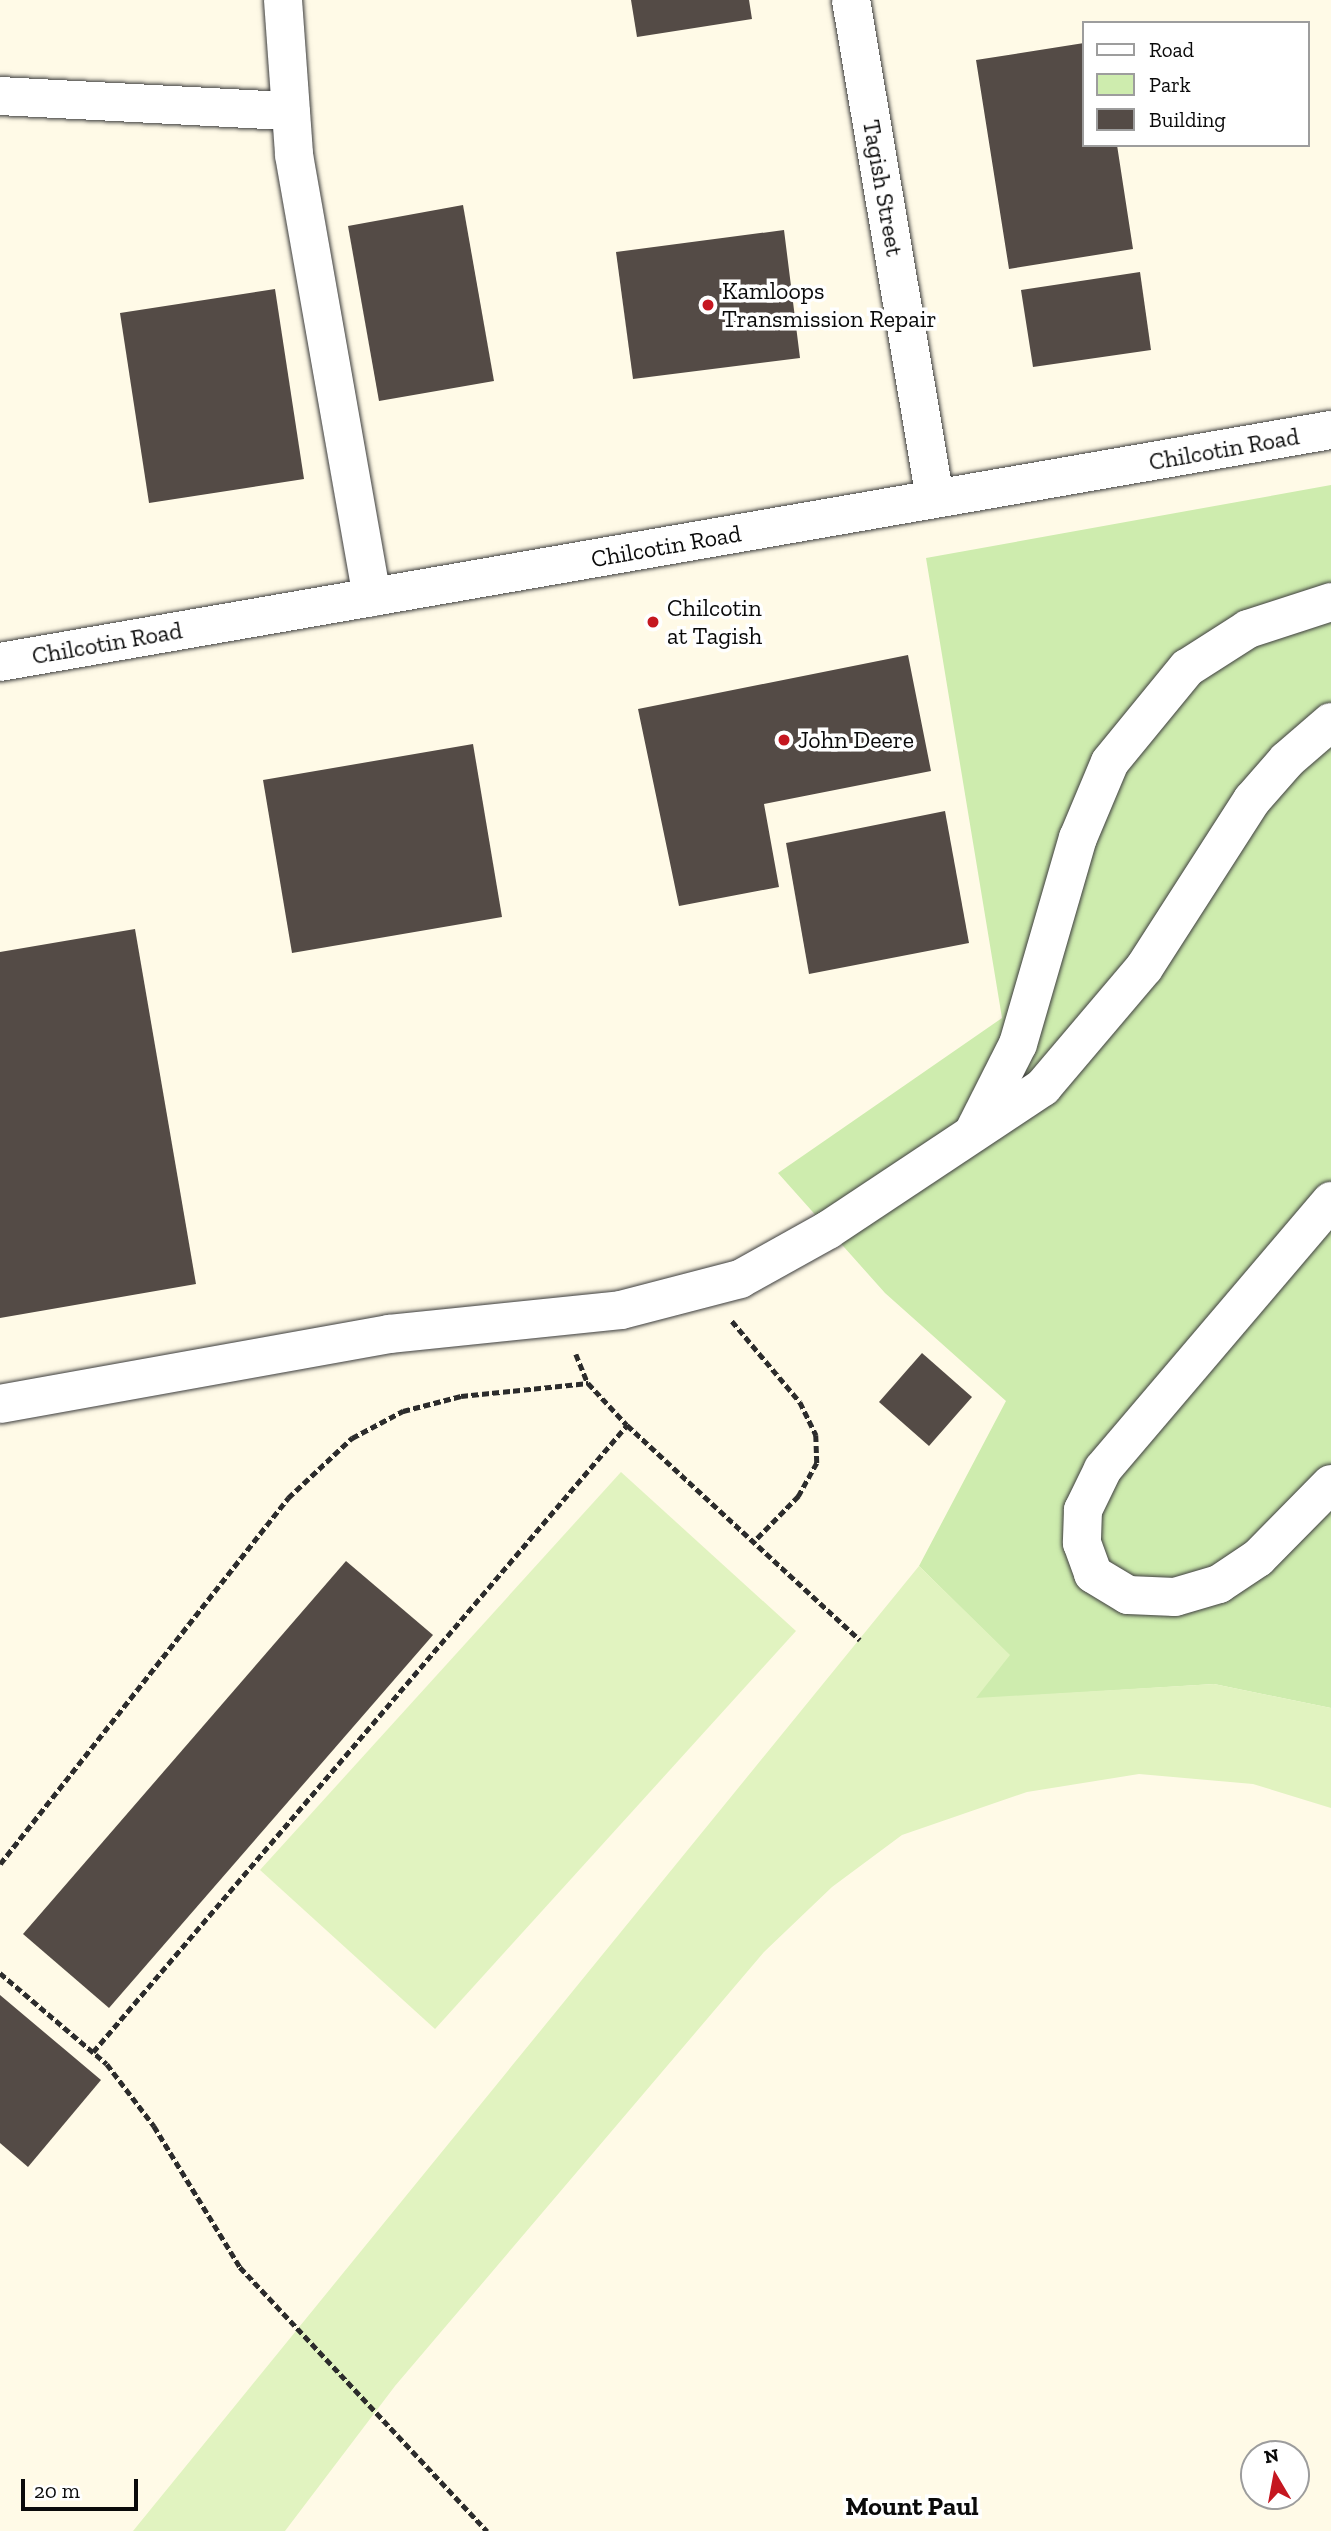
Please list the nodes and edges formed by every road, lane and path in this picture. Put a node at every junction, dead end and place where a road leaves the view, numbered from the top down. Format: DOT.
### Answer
graph roads {
  1 [pos="283,0"];
  2 [pos="851,0"];
  3 [pos="0,96"];
  4 [pos="291,111"];
  5 [pos="1331,430"];
  6 [pos="935,499"];
  7 [pos="372,597"];
  8 [pos="1331,602"];
  9 [pos="0,660"];
  10 [pos="1331,722"];
  11 [pos="971,1136"];
  12 [pos="1331,1201"];
  13 [pos="706,1290"];
  14 [pos="570,1316"];
  15 [pos="588,1383"];
  16 [pos="0,1404"];
  17 [pos="627,1425"];
  18 [pos="1331,1484"];
  19 [pos="754,1542"];
  20 [pos="860,1640"];
  21 [pos="0,1864"];
  22 [pos="0,1973"];
  23 [pos="93,2052"];
  24 [pos="487,2531"];
  1 -- 4 [label="street"];
  2 -- 6 [label="street, Tagish Street"];
  3 -- 4 [label="street"];
  4 -- 7 [label="street"];
  5 -- 6 [label="street, Chilcotin Road"];
  6 -- 7 [label="street, Chilcotin Road"];
  7 -- 9 [label="street, Chilcotin Road"];
  8 -- 11 [label="street"];
  10 -- 11 [label="street"];
  11 -- 13 [label="street"];
  12 -- 18 [label="street"];
  13 -- 14 [label="street"];
  13 -- 19 [label="path"];
  14 -- 15 [label="path"];
  14 -- 16 [label="street"];
  15 -- 17 [label="path"];
  15 -- 21 [label="path"];
  17 -- 19 [label="path"];
  17 -- 23 [label="path"];
  19 -- 20 [label="path"];
  22 -- 23 [label="path"];
  23 -- 24 [label="path"];
}
